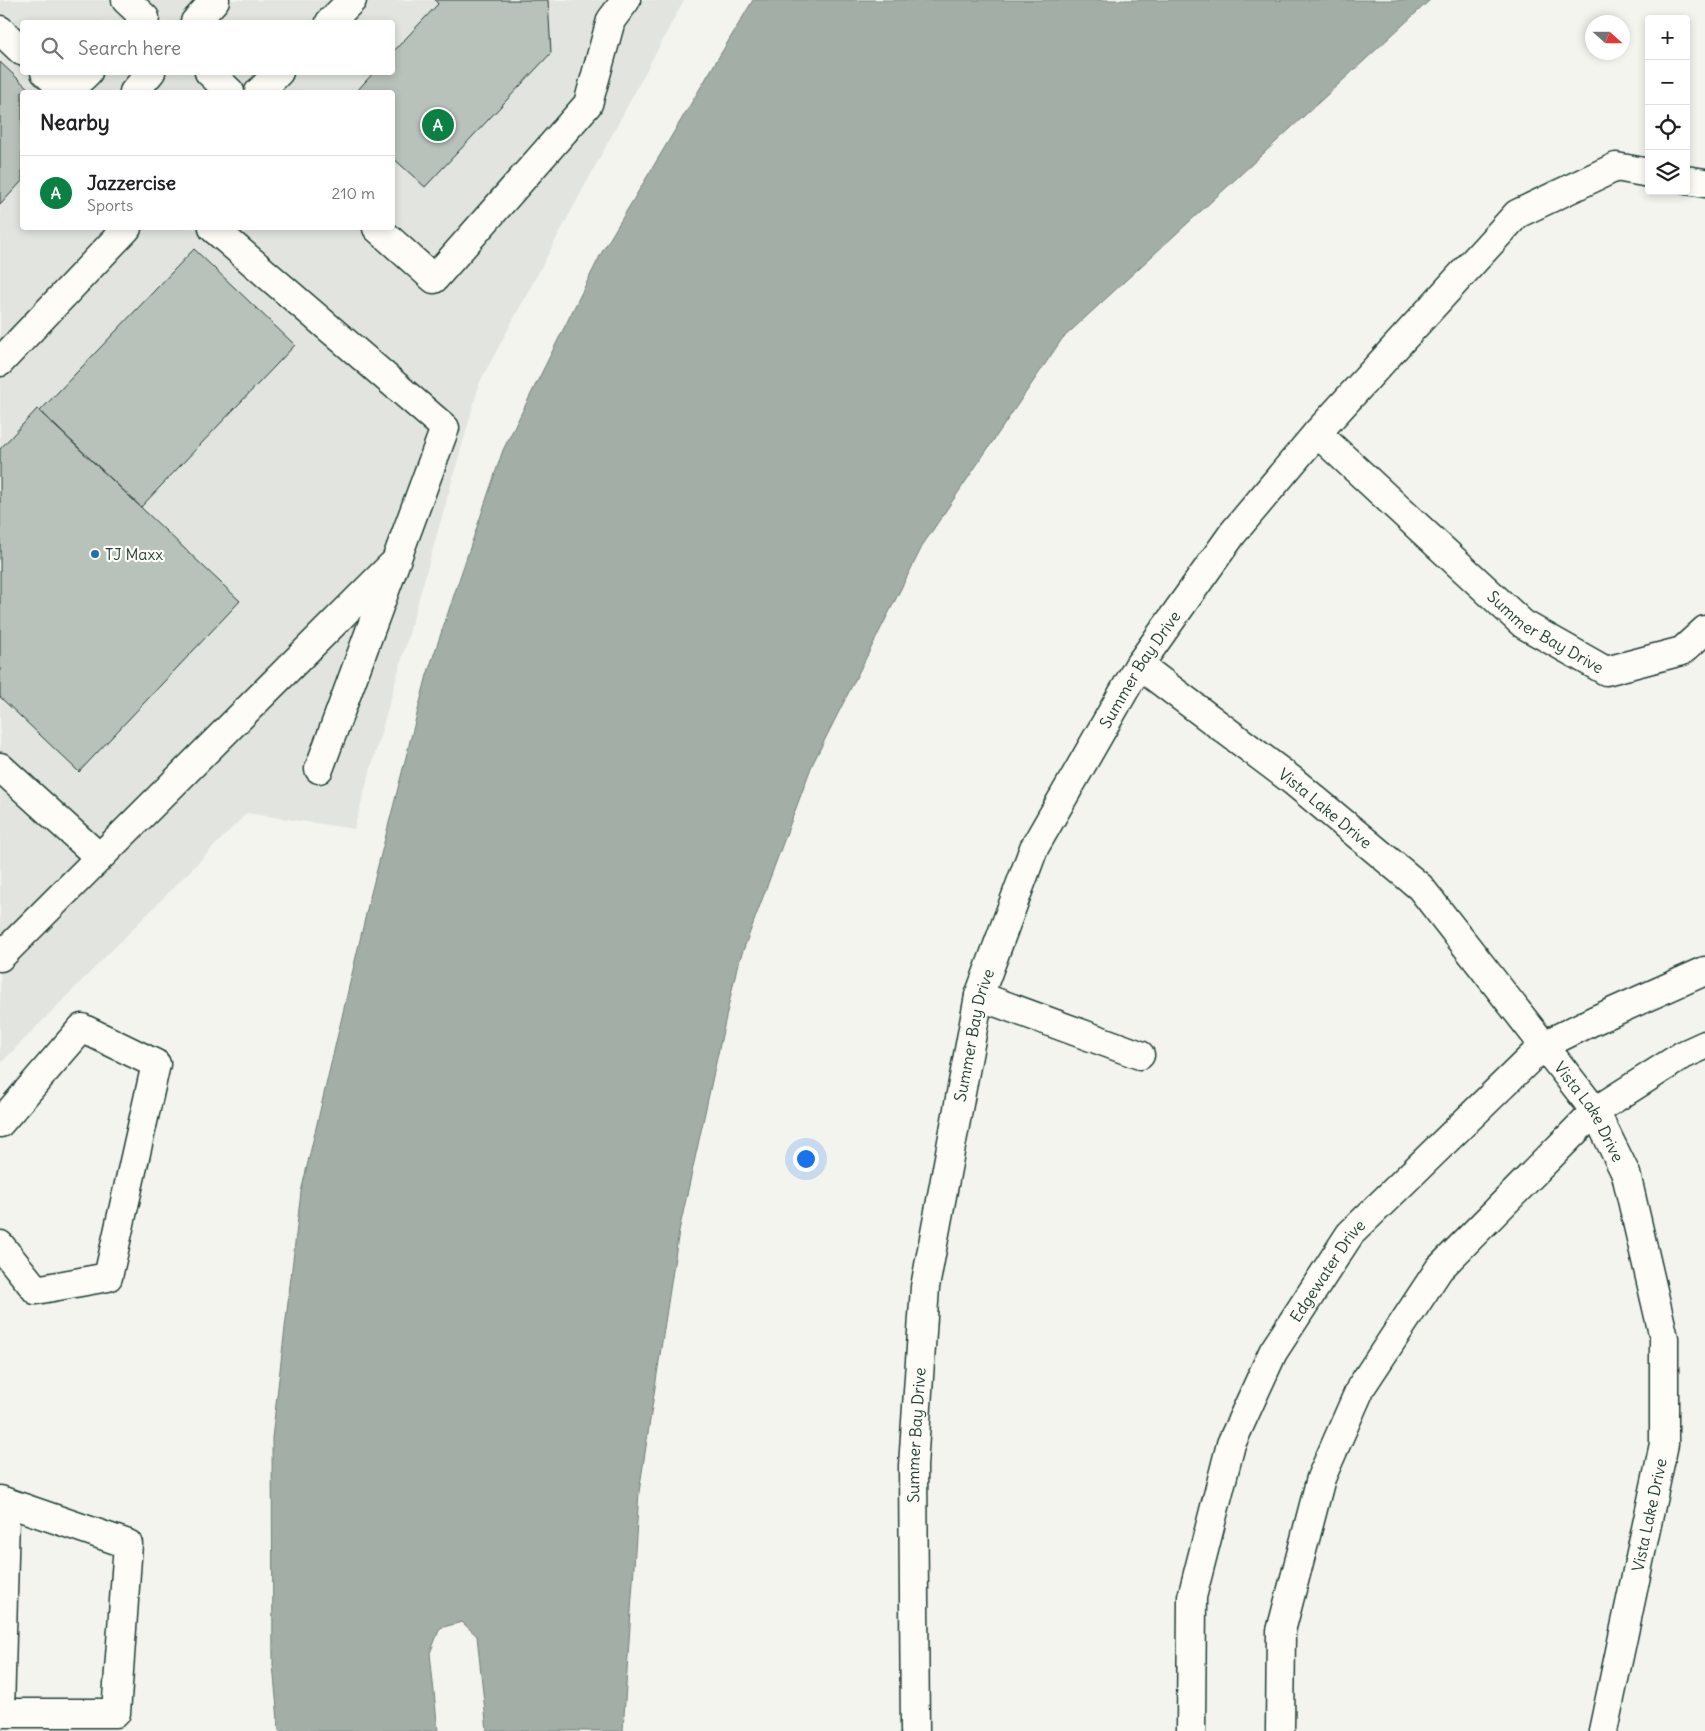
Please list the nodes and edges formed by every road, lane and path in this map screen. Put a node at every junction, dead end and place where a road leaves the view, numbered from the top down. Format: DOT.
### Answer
graph roads {
  1 [pos="126,0"];
  2 [pos="215,0"];
  3 [pos="352,0"];
  4 [pos="626,0"];
  5 [pos="142,20"];
  6 [pos="197,20"];
  7 [pos="332,20"];
  8 [pos="0,30"];
  9 [pos="20,49"];
  10 [pos="48,75"];
  11 [pos="85,75"];
  12 [pos="148,75"];
  13 [pos="212,75"];
  14 [pos="277,75"];
  15 [pos="64,90"];
  16 [pos="68,90"];
  17 [pos="136,90"];
  18 [pos="228,90"];
  19 [pos="261,90"];
  20 [pos="1645,172"];
  21 [pos="1690,181"];
  22 [pos="1705,183"];
  23 [pos="124,230"];
  24 [pos="215,230"];
  25 [pos="379,230"];
  26 [pos="0,362"];
  27 [pos="1317,433"];
  28 [pos="397,559"];
  29 [pos="1705,630"];
  30 [pos="1139,664"];
  31 [pos="0,767"];
  32 [pos="319,769"];
  33 [pos="99,857"];
  34 [pos="0,957"];
  35 [pos="1705,971"];
  36 [pos="979,996"];
  37 [pos="1544,1045"];
  38 [pos="1705,1045"];
  39 [pos="1140,1054"];
  40 [pos="1595,1111"];
  41 [pos="0,1123"];
  42 [pos="0,1246"];
  43 [pos="6,1503"];
  44 [pos="0,1713"];
  45 [pos="915,1731"];
  46 [pos="1191,1731"];
  47 [pos="1280,1731"];
  48 [pos="1603,1731"];
  1 -- 5 [label="street"];
  2 -- 6 [label="street"];
  3 -- 7 [label="street"];
  4 -- 25 [label="street"];
  8 -- 9 [label="street"];
  10 -- 15 [label="street"];
  11 -- 16 [label="street"];
  12 -- 17 [label="street"];
  13 -- 18 [label="street"];
  14 -- 19 [label="street"];
  20 -- 27 [label="street, Summer Bay Drive"];
  21 -- 22 [label="street"];
  23 -- 26 [label="street"];
  24 -- 28 [label="street"];
  27 -- 29 [label="street, Summer Bay Drive"];
  27 -- 30 [label="street, Summer Bay Drive"];
  28 -- 32 [label="street"];
  28 -- 33 [label="street"];
  30 -- 36 [label="street, Summer Bay Drive"];
  30 -- 37 [label="street, Vista Lake Drive"];
  31 -- 33 [label="street"];
  33 -- 34 [label="street"];
  35 -- 37 [label="street, Edgewater Drive"];
  36 -- 39 [label="street"];
  36 -- 45 [label="street, Summer Bay Drive"];
  37 -- 40 [label="street, Vista Lake Drive"];
  37 -- 46 [label="street, Edgewater Drive"];
  38 -- 40 [label="street"];
  40 -- 47 [label="street"];
  40 -- 48 [label="street, Vista Lake Drive"];
  41 -- 42 [label="street"];
  43 -- 44 [label="street"];
  43 -- 44 [label="street"];
}
